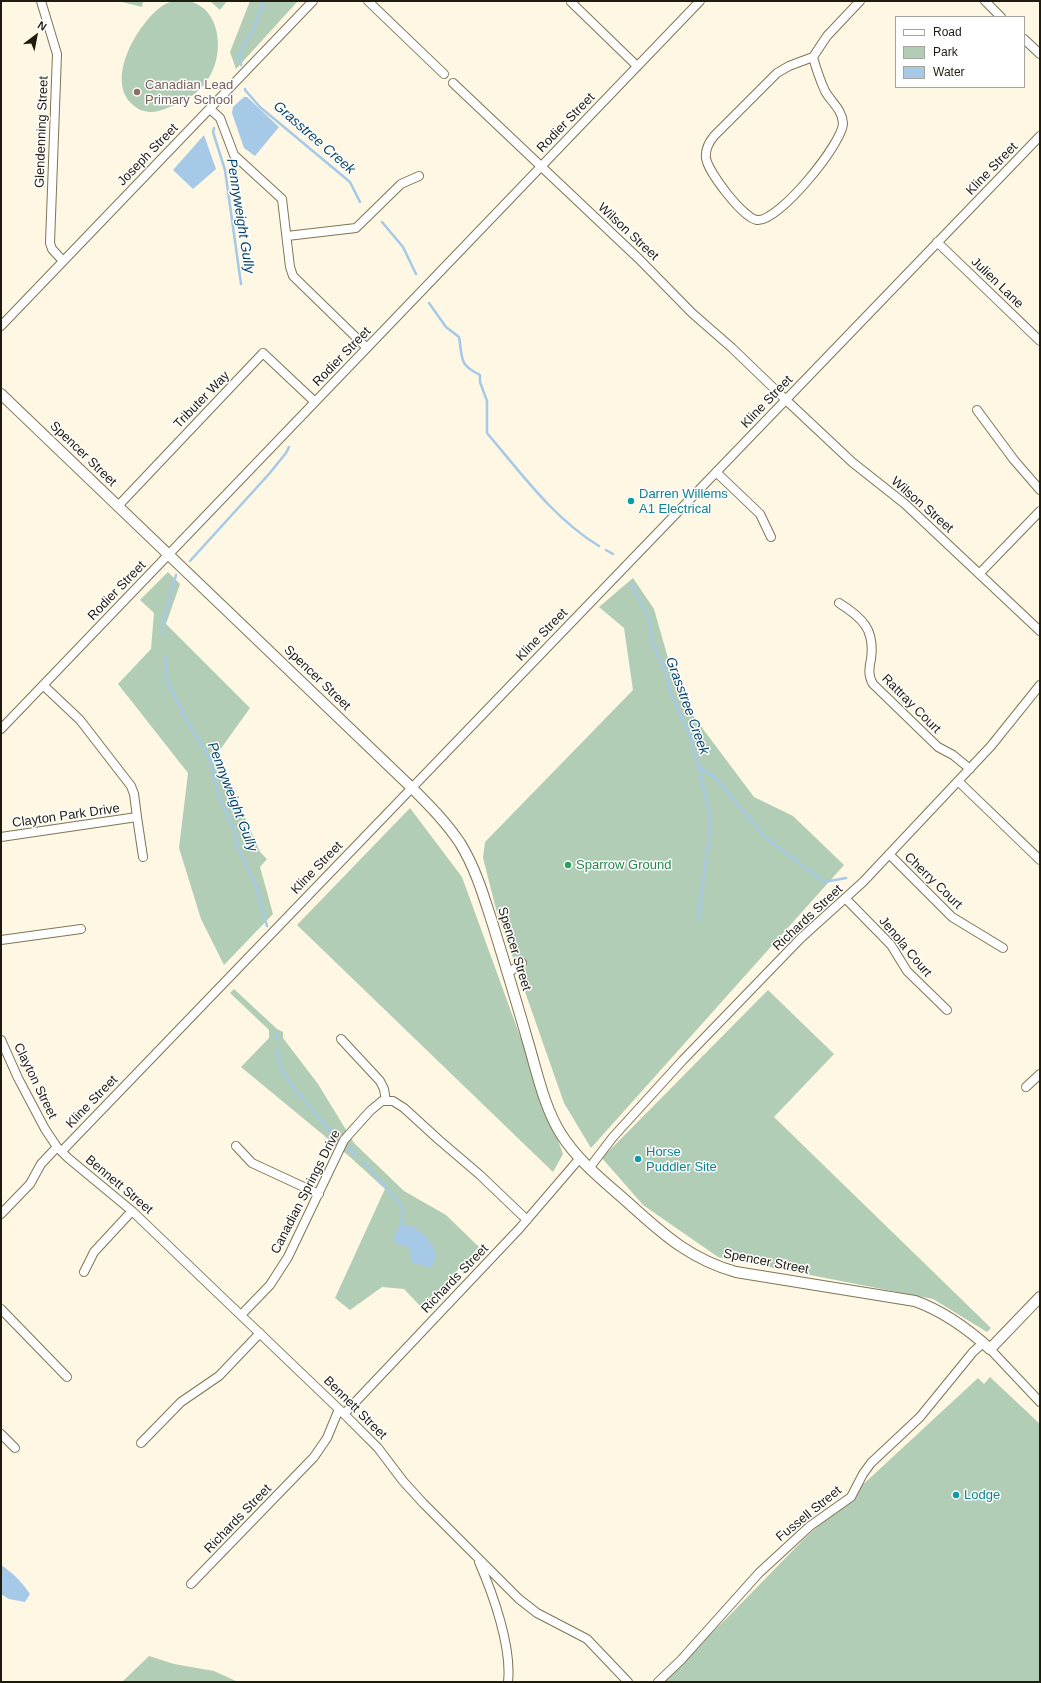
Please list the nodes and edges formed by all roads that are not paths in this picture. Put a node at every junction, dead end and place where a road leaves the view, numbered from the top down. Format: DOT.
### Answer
graph roads {
  1 [pos="41,1"];
  2 [pos="313,1"];
  3 [pos="368,1"];
  4 [pos="700,1"];
  5 [pos="860,1"];
  6 [pos="985,1"];
  7 [pos="571,2"];
  8 [pos="1000,16"];
  9 [pos="1025,40"];
  10 [pos="1040,54"];
  11 [pos="813,57"];
  12 [pos="637,66"];
  13 [pos="444,74"];
  14 [pos="453,82"];
  15 [pos="210,108"];
  16 [pos="1040,136"];
  17 [pos="542,167"];
  18 [pos="419,176"];
  19 [pos="287,236"];
  20 [pos="937,242"];
  21 [pos="63,261"];
  22 [pos="1,325"];
  23 [pos="1040,341"];
  24 [pos="367,348"];
  25 [pos="1,394"];
  26 [pos="786,400"];
  27 [pos="314,402"];
  28 [pos="977,410"];
  29 [pos="716,472"];
  30 [pos="1040,490"];
  31 [pos="118,506"];
  32 [pos="1040,511"];
  33 [pos="771,537"];
  34 [pos="169,554"];
  35 [pos="979,574"];
  36 [pos="839,603"];
  37 [pos="1040,631"];
  38 [pos="44,685"];
  39 [pos="1040,685"];
  40 [pos="1,729"];
  41 [pos="970,769"];
  42 [pos="958,781"];
  43 [pos="412,788"];
  44 [pos="137,817"];
  45 [pos="1,837"];
  46 [pos="889,854"];
  47 [pos="143,857"];
  48 [pos="1040,860"];
  49 [pos="846,899"];
  50 [pos="82,929"];
  51 [pos="1,940"];
  52 [pos="1003,948"];
  53 [pos="522,963"];
  54 [pos="508,973"];
  55 [pos="947,1010"];
  56 [pos="341,1039"];
  57 [pos="1,1040"];
  58 [pos="1040,1074"];
  59 [pos="1026,1087"];
  60 [pos="386,1101"];
  61 [pos="236,1146"];
  62 [pos="59,1149"];
  63 [pos="580,1158"];
  64 [pos="590,1167"];
  65 [pos="319,1194"];
  66 [pos="132,1210"];
  67 [pos="1,1214"];
  68 [pos="527,1220"];
  69 [pos="84,1272"];
  70 [pos="1040,1297"];
  71 [pos="1,1309"];
  72 [pos="241,1315"];
  73 [pos="260,1333"];
  74 [pos="987,1346"];
  75 [pos="67,1377"];
  76 [pos="1040,1402"];
  77 [pos="342,1412"];
  78 [pos="1,1434"];
  79 [pos="141,1442"];
  80 [pos="15,1448"];
  81 [pos="478,1557"];
  82 [pos="191,1584"];
  83 [pos="508,1682"];
  84 [pos="628,1682"];
  85 [pos="658,1682"];
  1 -- 21 [label="street, Glendenning Street"];
  2 -- 15 [label="street, Joseph Street"];
  3 -- 13 [label="street"];
  4 -- 12 [label="street, Rodier Street"];
  5 -- 11 [label="street"];
  6 -- 8 [label="street"];
  7 -- 12 [label="street"];
  9 -- 10 [label="street"];
  11 -- 11 [label="street"];
  12 -- 17 [label="street, Rodier Street"];
  14 -- 17 [label="street, Wilson Street"];
  15 -- 19 [label="street"];
  15 -- 21 [label="street, Joseph Street"];
  16 -- 20 [label="street, Kline Street"];
  17 -- 24 [label="street, Rodier Street"];
  17 -- 26 [label="street, Wilson Street"];
  18 -- 19 [label="street"];
  19 -- 24 [label="street"];
  20 -- 23 [label="street, Julien Lane"];
  20 -- 26 [label="street, Kline Street"];
  21 -- 22 [label="street, Joseph Street"];
  24 -- 27 [label="street, Rodier Street"];
  25 -- 31 [label="street, Spencer Street"];
  26 -- 29 [label="street, Kline Street"];
  26 -- 35 [label="street, Wilson Street"];
  27 -- 31 [label="street, Tributer Way"];
  27 -- 34 [label="street, Rodier Street"];
  28 -- 30 [label="street"];
  29 -- 33 [label="street"];
  29 -- 43 [label="street, Kline Street"];
  31 -- 34 [label="street, Spencer Street"];
  32 -- 35 [label="street"];
  34 -- 38 [label="street, Rodier Street"];
  34 -- 43 [label="street, Spencer Street"];
  35 -- 37 [label="street, Wilson Street"];
  36 -- 41 [label="street, Rattray Court"];
  38 -- 40 [label="street, Rodier Street"];
  38 -- 44 [label="street, Clayton Park Drive"];
  39 -- 41 [label="street, Richards Street"];
  41 -- 42 [label="street, Richards Street"];
  42 -- 46 [label="street, Richards Street"];
  42 -- 48 [label="street"];
  43 -- 54 [label="street, Spencer Street"];
  43 -- 62 [label="street, Kline Street"];
  44 -- 45 [label="street, Clayton Park Drive"];
  44 -- 47 [label="street"];
  46 -- 49 [label="street, Richards Street"];
  46 -- 52 [label="street, Cherry Court"];
  49 -- 55 [label="street, Jenola Court"];
  49 -- 64 [label="street, Richards Street"];
  50 -- 51 [label="street"];
  53 -- 54 [label="street"];
  54 -- 63 [label="street, Spencer Street"];
  56 -- 60 [label="street"];
  57 -- 62 [label="street, Clayton Street"];
  58 -- 59 [label="street"];
  60 -- 65 [label="street, Canadian Springs Drive"];
  60 -- 68 [label="street"];
  61 -- 65 [label="street"];
  62 -- 66 [label="street, Bennett Street"];
  62 -- 67 [label="street, Kline Street"];
  63 -- 64 [label="street, Spencer Street"];
  63 -- 68 [label="street, Richards Street"];
  64 -- 74 [label="street, Spencer Street"];
  65 -- 72 [label="street, Canadian Springs Drive"];
  66 -- 69 [label="street"];
  66 -- 72 [label="street, Bennett Street"];
  68 -- 77 [label="street, Richards Street"];
  70 -- 74 [label="street, Fussell Street"];
  71 -- 75 [label="street"];
  72 -- 73 [label="street, Bennett Street"];
  73 -- 77 [label="street, Bennett Street"];
  73 -- 79 [label="street"];
  74 -- 76 [label="street, Spencer Street"];
  74 -- 85 [label="street, Fussell Street"];
  77 -- 81 [label="street, Bennett Street"];
  77 -- 82 [label="street, Richards Street"];
  78 -- 80 [label="street"];
  81 -- 83 [label="street"];
  81 -- 84 [label="street, Bennett Street"];
}
